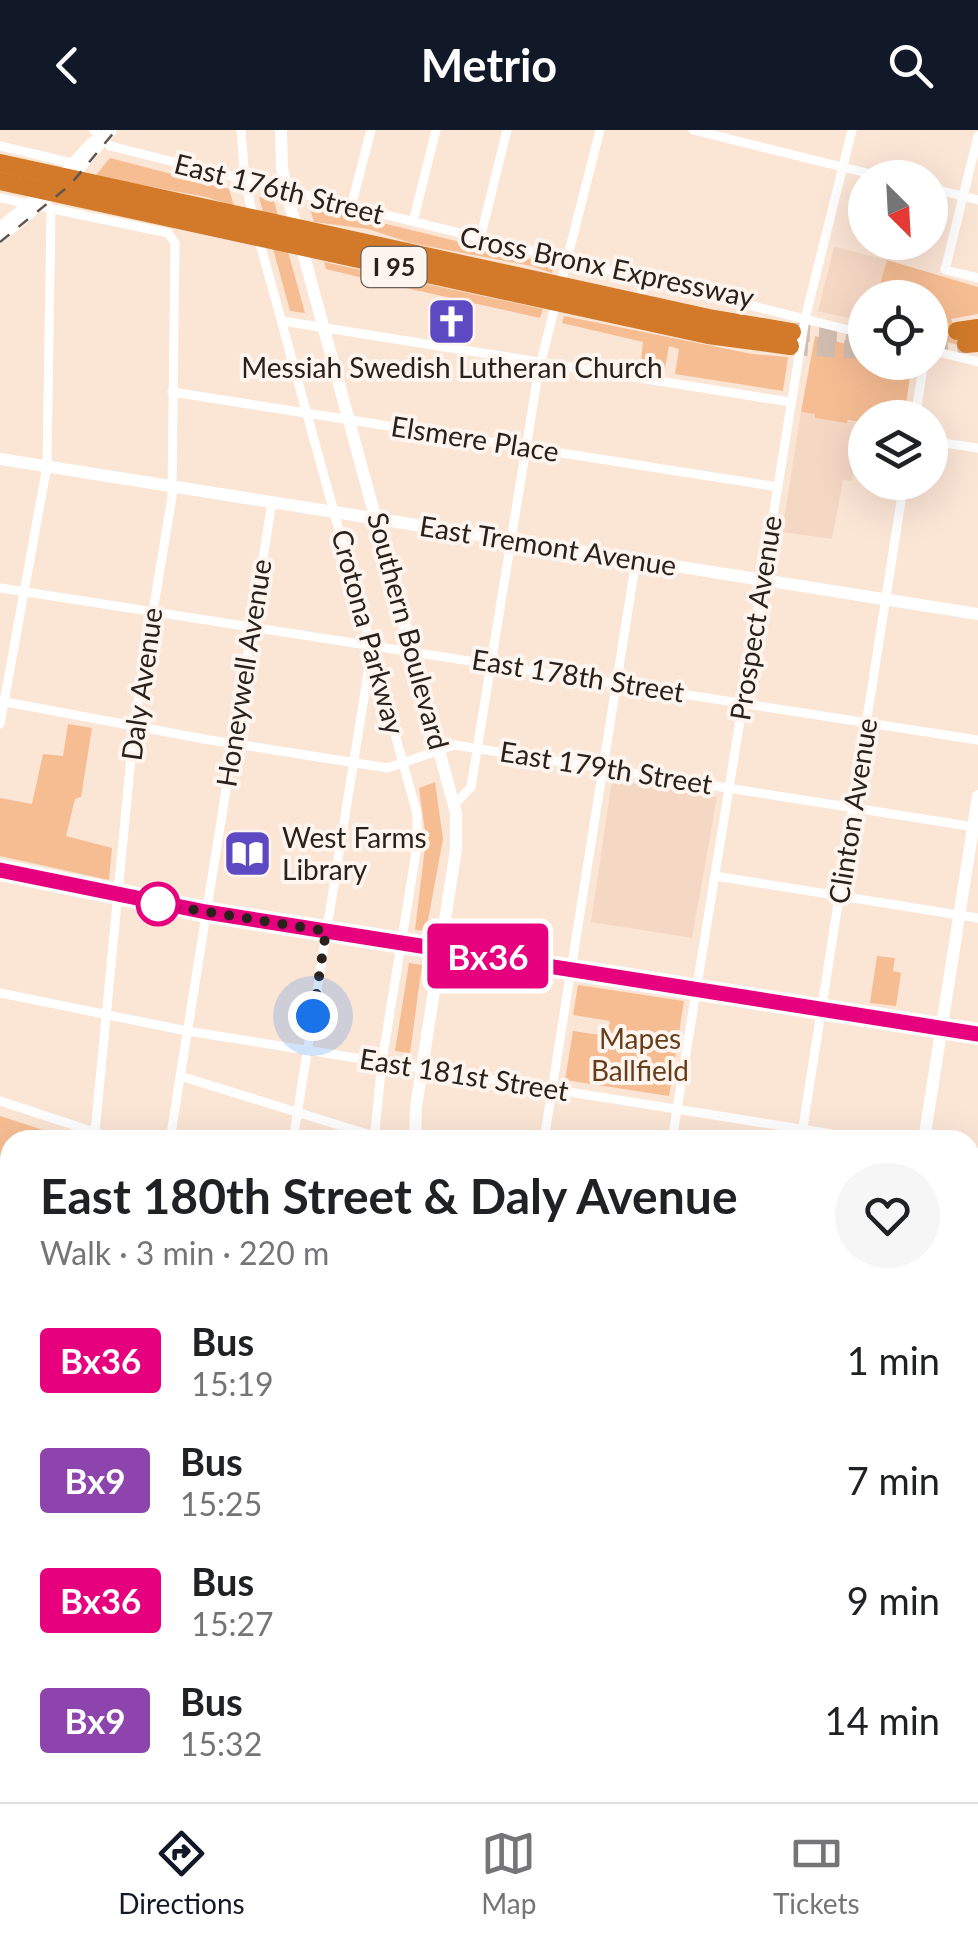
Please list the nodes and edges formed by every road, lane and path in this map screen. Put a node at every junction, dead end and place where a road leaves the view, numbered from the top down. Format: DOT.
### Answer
graph roads {
  1 [pos="241,130"];
  2 [pos="280,130"];
  3 [pos="371,130"];
  4 [pos="436,130"];
  5 [pos="507,130"];
  6 [pos="600,130"];
  7 [pos="693,130"];
  8 [pos="852,130"];
  9 [pos="102,135"];
  10 [pos="978,136"];
  11 [pos="0,146"];
  12 [pos="0,163"];
  13 [pos="843,167"];
  14 [pos="848,168"];
  15 [pos="75,170"];
  16 [pos="0,180"];
  17 [pos="245,181"];
  18 [pos="287,191"];
  19 [pos="948,192"];
  20 [pos="963,196"];
  21 [pos="0,198"];
  22 [pos="978,200"];
  23 [pos="44,203"];
  24 [pos="352,207"];
  25 [pos="414,222"];
  26 [pos="0,226"];
  27 [pos="0,237"];
  28 [pos="480,239"];
  29 [pos="566,260"];
  30 [pos="978,278"];
  31 [pos="282,321"];
  32 [pos="324,327"];
  33 [pos="978,328"];
  34 [pos="796,333"];
  35 [pos="848,334"];
  36 [pos="967,339"];
  37 [pos="948,354"];
  38 [pos="541,362"];
  39 [pos="978,362"];
  40 [pos="172,392"];
  41 [pos="790,402"];
  42 [pos="308,414"];
  43 [pos="350,419"];
  44 [pos="948,444"];
  45 [pos="526,448"];
  46 [pos="978,448"];
  47 [pos="0,459"];
  48 [pos="47,466"];
  49 [pos="172,486"];
  50 [pos="778,488"];
  51 [pos="901,500"];
  52 [pos="272,502"];
  53 [pos="335,512"];
  54 [pos="377,518"];
  55 [pos="512,540"];
  56 [pos="636,560"];
  57 [pos="762,580"];
  58 [pos="0,588"];
  59 [pos="24,591"];
  60 [pos="885,599"];
  61 [pos="152,611"];
  62 [pos="978,614"];
  63 [pos="251,627"];
  64 [pos="372,646"];
  65 [pos="414,651"];
  66 [pos="492,662"];
  67 [pos="616,682"];
  68 [pos="2,702"];
  69 [pos="742,702"];
  70 [pos="867,722"];
  71 [pos="0,724"];
  72 [pos="134,726"];
  73 [pos="978,740"];
  74 [pos="233,743"];
  75 [pos="478,748"];
  76 [pos="441,750"];
  77 [pos="353,762"];
  78 [pos="404,764"];
  79 [pos="603,768"];
  80 [pos="728,788"];
  81 [pos="978,796"];
  82 [pos="454,805"];
  83 [pos="853,808"];
  84 [pos="976,827"];
  85 [pos="0,870"];
  86 [pos="715,876"];
  87 [pos="117,896"];
  88 [pos="840,896"];
  89 [pos="206,912"];
  90 [pos="960,916"];
  91 [pos="978,918"];
  92 [pos="326,931"];
  93 [pos="403,943"];
  94 [pos="440,948"];
  95 [pos="570,970"];
  96 [pos="696,990"];
  97 [pos="0,993"];
  98 [pos="822,1009"];
  99 [pos="106,1014"];
  100 [pos="942,1028"];
  101 [pos="188,1030"];
  102 [pos="978,1034"];
  103 [pos="308,1050"];
  104 [pos="382,1061"];
  105 [pos="421,1070"];
  106 [pos="180,1076"];
  107 [pos="552,1090"];
  108 [pos="0,1102"];
  109 [pos="677,1110"];
  110 [pos="298,1112"];
  111 [pos="90,1130"];
  112 [pos="96,1130"];
  113 [pos="172,1130"];
  114 [pos="295,1130"];
  115 [pos="351,1130"];
  116 [pos="375,1130"];
  117 [pos="415,1130"];
  118 [pos="546,1130"];
  119 [pos="674,1130"];
  120 [pos="777,1130"];
  121 [pos="803,1130"];
  122 [pos="926,1130"];
  1 -- 17 [label="street, Crotona Parkway"];
  2 -- 18 [label="main road, Southern Boulevard"];
  3 -- 24 [label="street"];
  4 -- 25 [label="street"];
  5 -- 28 [label="street"];
  6 -- 29 [label="street"];
  7 -- 13 [label="street"];
  8 -- 13 [label="street, Prospect Avenue"];
  9 -- 15 [label="main road"];
  9 -- 17 [label="street, East 176th Street"];
  10 -- 20 [label="street"];
  11 -- 15 [label="street"];
  12 -- 34 [label="highway, Cross Bronx Expressway / I 95"];
  13 -- 14 [label="street"];
  13 -- 34 [label="street, Prospect Avenue"];
  15 -- 23 [label="main road"];
  16 -- 34 [label="highway, Cross Bronx Expressway / I 95"];
  17 -- 18 [label="street, East 176th Street"];
  17 -- 31 [label="street, Crotona Parkway"];
  18 -- 24 [label="street, East 176th Street"];
  18 -- 32 [label="main road, Southern Boulevard"];
  19 -- 20 [label="street"];
  20 -- 22 [label="street"];
  20 -- 30 [label="street"];
  21 -- 23 [label="street"];
  23 -- 26 [label="street"];
  23 -- 27 [label="main road"];
  23 -- 40 [label="street, Daly Avenue"];
  23 -- 48 [label="street"];
  24 -- 25 [label="street, East 176th Street"];
  25 -- 28 [label="street, East 176th Street"];
  28 -- 29 [label="street, East 176th Street"];
  29 -- 34 [label="street, East 176th Street"];
  29 -- 38 [label="street"];
  31 -- 32 [label="street"];
  31 -- 42 [label="street, Crotona Parkway"];
  32 -- 38 [label="street"];
  32 -- 43 [label="main road, Southern Boulevard"];
  33 -- 36 [label="highway"];
  34 -- 35 [label="street, East 176th Street"];
  34 -- 41 [label="street, Prospect Avenue"];
  37 -- 39 [label="street"];
  38 -- 41 [label="street"];
  38 -- 45 [label="street"];
  40 -- 42 [label="street, Elsmere Place"];
  40 -- 49 [label="street, Daly Avenue"];
  41 -- 50 [label="street, Prospect Avenue"];
  42 -- 43 [label="street, Elsmere Place"];
  42 -- 53 [label="street, Crotona Parkway"];
  43 -- 45 [label="street, Elsmere Place"];
  43 -- 54 [label="main road, Southern Boulevard"];
  44 -- 46 [label="street"];
  45 -- 50 [label="street, Elsmere Place"];
  45 -- 55 [label="street"];
  47 -- 48 [label="main road, East Tremont Avenue"];
  48 -- 49 [label="main road, East Tremont Avenue"];
  48 -- 59 [label="street"];
  49 -- 52 [label="main road, East Tremont Avenue"];
  49 -- 61 [label="street, Daly Avenue"];
  50 -- 57 [label="street, Prospect Avenue"];
  51 -- 60 [label="street, Clinton Avenue"];
  52 -- 53 [label="main road, East Tremont Avenue"];
  52 -- 63 [label="street, Honeywell Avenue"];
  53 -- 54 [label="main road, East Tremont Avenue"];
  53 -- 64 [label="street, Crotona Parkway"];
  54 -- 55 [label="main road, East Tremont Avenue"];
  54 -- 65 [label="main road, Southern Boulevard"];
  55 -- 56 [label="main road, East Tremont Avenue"];
  55 -- 66 [label="street"];
  56 -- 57 [label="main road, East Tremont Avenue"];
  56 -- 67 [label="street"];
  57 -- 60 [label="main road, East Tremont Avenue"];
  57 -- 69 [label="street, Prospect Avenue"];
  58 -- 59 [label="street, East 178th Street"];
  59 -- 61 [label="street, East 178th Street"];
  59 -- 68 [label="street"];
  60 -- 62 [label="main road, East Tremont Avenue"];
  60 -- 70 [label="street, Clinton Avenue"];
  61 -- 63 [label="street, East 178th Street"];
  61 -- 72 [label="street, Daly Avenue"];
  63 -- 64 [label="street, East 178th Street"];
  63 -- 74 [label="street, Honeywell Avenue"];
  64 -- 65 [label="street, East 178th Street"];
  64 -- 77 [label="street"];
  64 -- 78 [label="street, Crotona Parkway"];
  65 -- 66 [label="street, East 178th Street"];
  65 -- 76 [label="main road, Southern Boulevard"];
  66 -- 67 [label="street, East 178th Street"];
  66 -- 75 [label="street"];
  67 -- 69 [label="street, East 178th Street"];
  67 -- 79 [label="street"];
  68 -- 71 [label="street"];
  68 -- 72 [label="street, East 179th Street"];
  69 -- 70 [label="street, East 178th Street"];
  69 -- 80 [label="street, Prospect Avenue"];
  70 -- 73 [label="street, East 178th Street"];
  70 -- 83 [label="street, Clinton Avenue"];
  72 -- 74 [label="street, East 179th Street"];
  72 -- 87 [label="street, Daly Avenue"];
  74 -- 77 [label="street, East 179th Street"];
  74 -- 89 [label="street, Honeywell Avenue"];
  75 -- 76 [label="street, East 179th Street"];
  75 -- 79 [label="street, East 179th Street"];
  75 -- 82 [label="street"];
  76 -- 78 [label="street, East 179th Street"];
  76 -- 82 [label="main road, Southern Boulevard"];
  77 -- 78 [label="street, East 179th Street"];
  77 -- 92 [label="street"];
  78 -- 93 [label="street, Crotona Parkway"];
  79 -- 80 [label="street, East 179th Street"];
  79 -- 95 [label="street"];
  80 -- 83 [label="street, East 179th Street"];
  80 -- 86 [label="street, Prospect Avenue"];
  81 -- 84 [label="main road"];
  82 -- 94 [label="main road, Southern Boulevard"];
  83 -- 84 [label="street, East 179th Street"];
  83 -- 88 [label="street, Clinton Avenue"];
  84 -- 90 [label="main road"];
  85 -- 87 [label="main road"];
  86 -- 88 [label="street"];
  86 -- 96 [label="street, Prospect Avenue"];
  87 -- 89 [label="main road"];
  87 -- 99 [label="street, Daly Avenue"];
  88 -- 90 [label="street"];
  88 -- 98 [label="street, Clinton Avenue"];
  89 -- 92 [label="main road"];
  89 -- 101 [label="street, Honeywell Avenue"];
  90 -- 91 [label="street"];
  90 -- 100 [label="main road"];
  92 -- 93 [label="main road"];
  92 -- 103 [label="street"];
  93 -- 94 [label="main road"];
  93 -- 104 [label="street, Crotona Parkway"];
  94 -- 95 [label="main road"];
  94 -- 105 [label="main road, Southern Boulevard"];
  95 -- 96 [label="main road"];
  95 -- 107 [label="street"];
  96 -- 98 [label="main road"];
  96 -- 109 [label="street, Prospect Avenue"];
  97 -- 99 [label="street, East 181st Street"];
  98 -- 100 [label="main road"];
  98 -- 121 [label="street, Clinton Avenue"];
  99 -- 101 [label="street, East 181st Street"];
  99 -- 112 [label="street, Daly Avenue"];
  100 -- 102 [label="main road"];
  100 -- 122 [label="main road"];
  101 -- 103 [label="street, East 181st Street"];
  101 -- 106 [label="street, Honeywell Avenue"];
  103 -- 104 [label="street, East 181st Street"];
  103 -- 110 [label="street"];
  104 -- 105 [label="street, East 181st Street"];
  104 -- 116 [label="street, Crotona Parkway"];
  105 -- 107 [label="street, East 181st Street"];
  105 -- 117 [label="main road, Southern Boulevard"];
  106 -- 110 [label="street"];
  106 -- 113 [label="street, Honeywell Avenue"];
  107 -- 109 [label="street, East 181st Street"];
  107 -- 118 [label="street"];
  108 -- 111 [label="street"];
  109 -- 119 [label="street, Prospect Avenue"];
  109 -- 120 [label="street, East 181st Street"];
  110 -- 114 [label="street"];
  110 -- 115 [label="street"];
}
